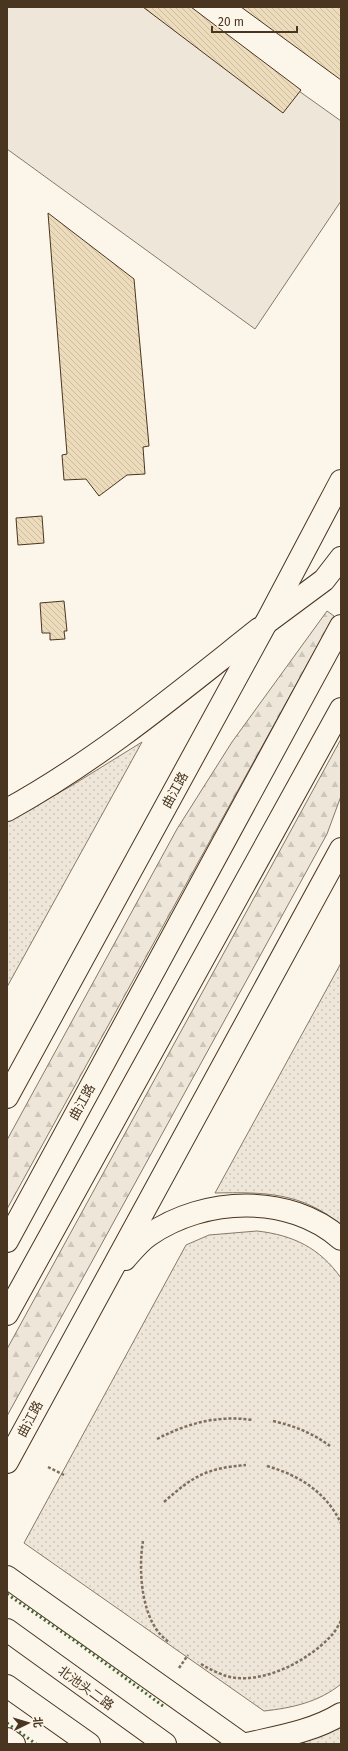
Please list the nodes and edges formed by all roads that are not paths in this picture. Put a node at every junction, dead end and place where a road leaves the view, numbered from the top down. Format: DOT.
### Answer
graph roads {
  1 [pos="341,481"];
  2 [pos="341,558"];
  3 [pos="266,623"];
  4 [pos="341,626"];
  5 [pos="341,709"];
  6 [pos="7,810"];
  7 [pos="341,849"];
  8 [pos="7,1097"];
  9 [pos="341,1239"];
  10 [pos="7,1241"];
  11 [pos="95,1298"];
  12 [pos="7,1314"];
  13 [pos="7,1462"];
  14 [pos="7,1577"];
  15 [pos="7,1630"];
  16 [pos="7,1686"];
  17 [pos="341,1714"];
  18 [pos="7,1739"];
  19 [pos="157,1739"];
  20 [pos="14,1744"];
  21 [pos="88,1744"];
  22 [pos="174,1744"];
  23 [pos="242,1744"];
  24 [pos="247,1744"];
  1 -- 3 [label="main road, 曲江路"];
  2 -- 3 [label="main road"];
  3 -- 6 [label="main road"];
  3 -- 8 [label="main road, 曲江路"];
  4 -- 10 [label="main road, 曲江路"];
  5 -- 12 [label="main road"];
  7 -- 11 [label="main road, 曲江路"];
  9 -- 11 [label="main road"];
  11 -- 13 [label="main road, 曲江路"];
  14 -- 23 [label="main road"];
  15 -- 19 [label="main road, 北池头二路"];
  16 -- 21 [label="main road"];
  17 -- 24 [label="main road"];
  18 -- 20 [label="main road"];
  19 -- 22 [label="main road, 北池头二路"];
}
